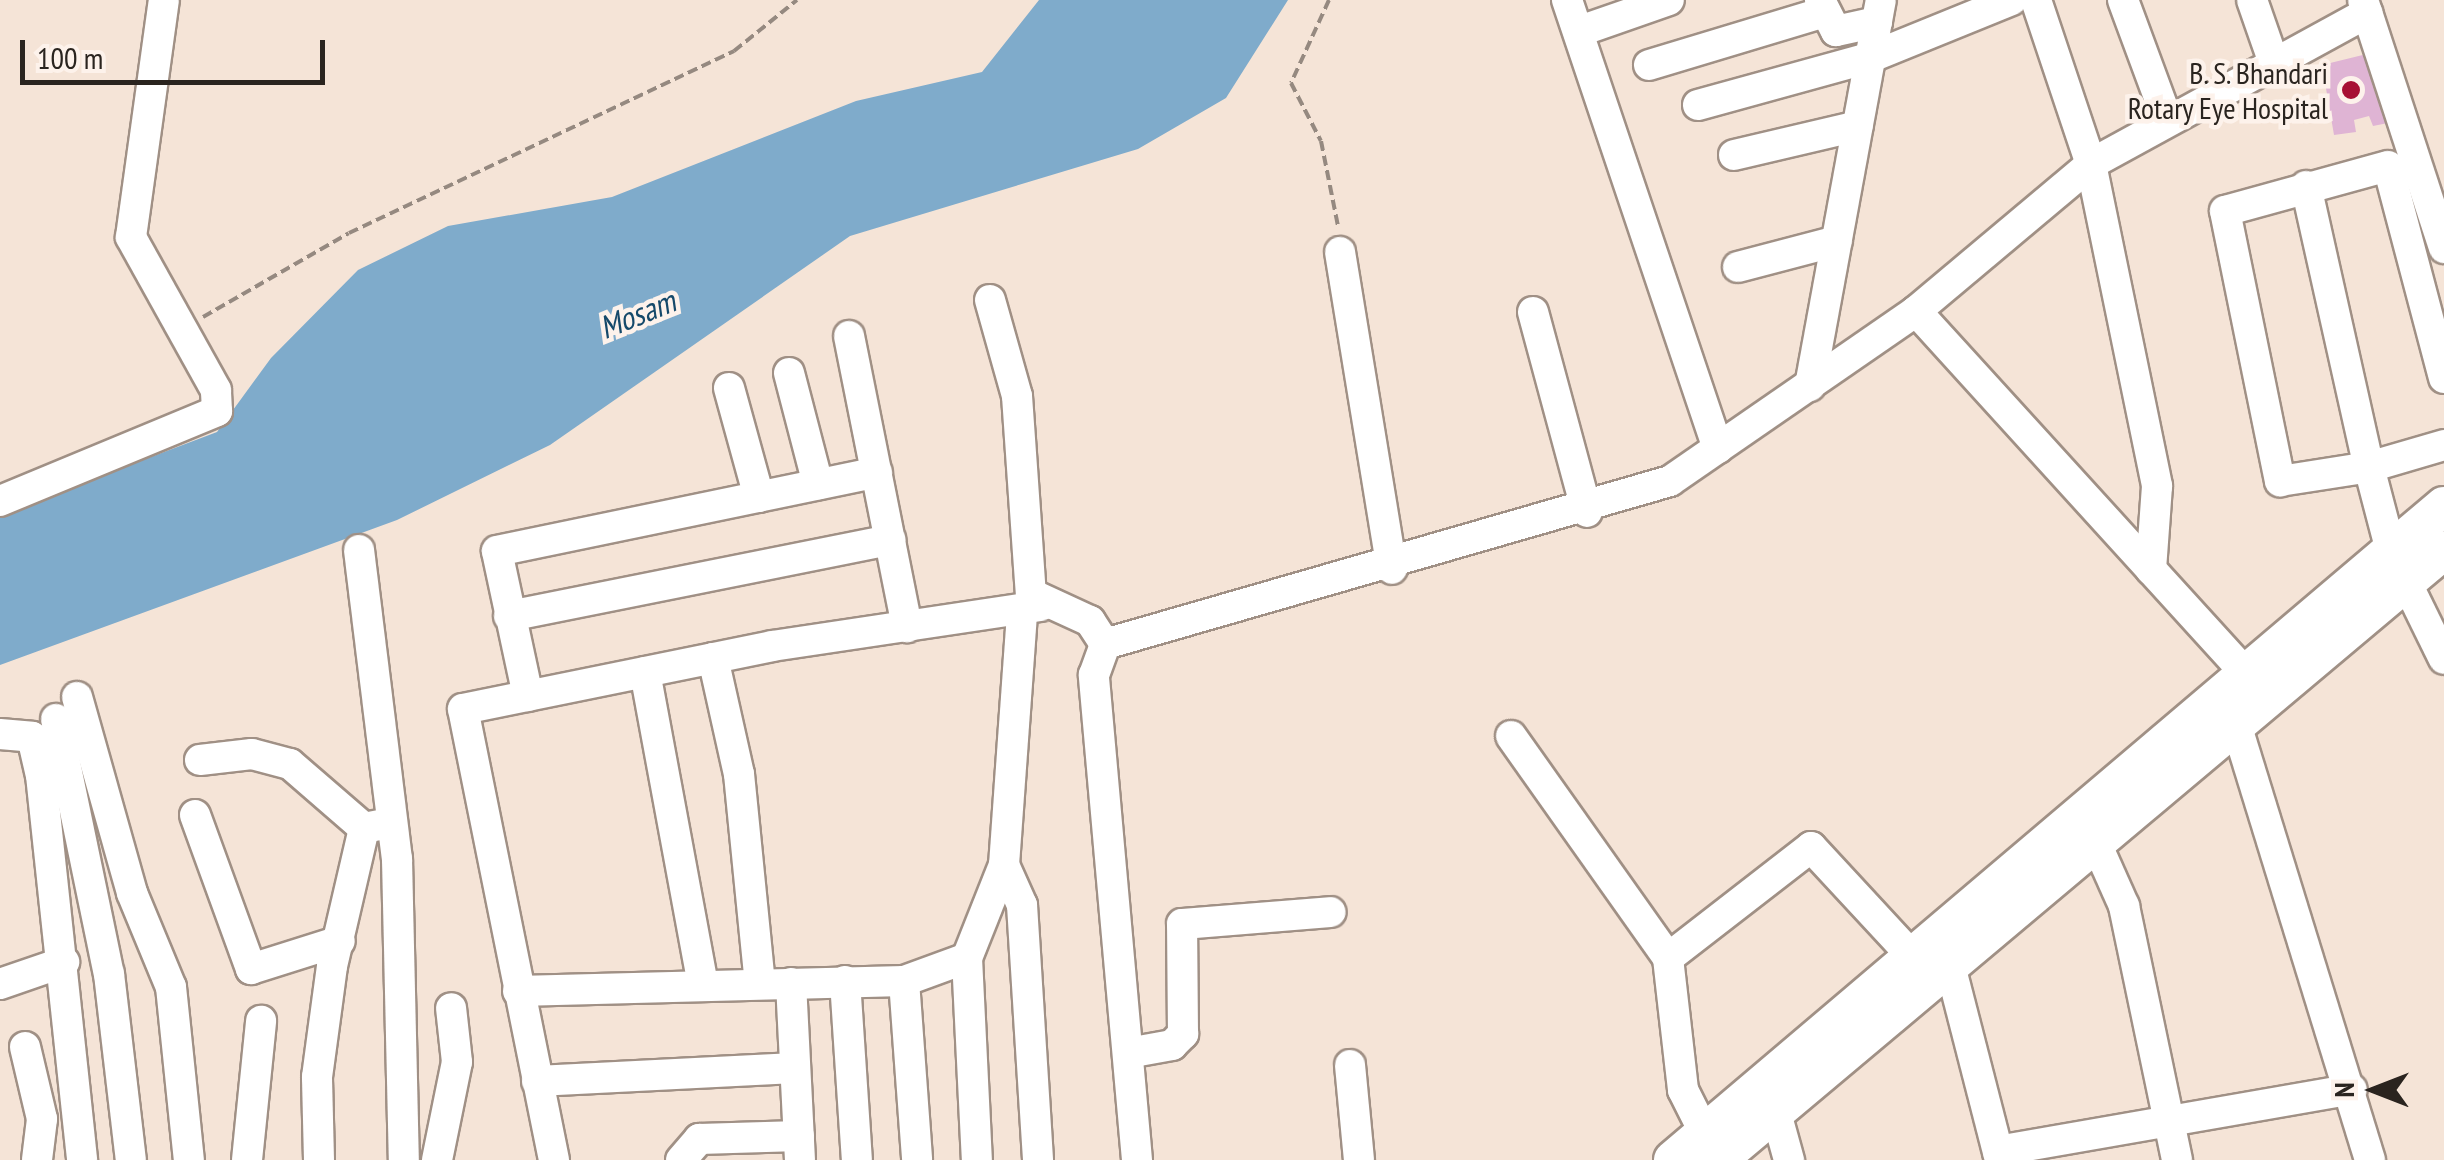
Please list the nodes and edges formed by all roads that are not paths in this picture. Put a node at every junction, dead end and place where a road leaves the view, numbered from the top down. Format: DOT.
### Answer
graph roads {
  1 [pos="164,0"];
  2 [pos="1567,0"];
  3 [pos="1669,0"];
  4 [pos="2012,0"];
  5 [pos="2036,0"];
  6 [pos="2122,0"];
  7 [pos="2252,0"];
  8 [pos="1822,6"];
  9 [pos="2365,7"];
  10 [pos="1879,11"];
  11 [pos="1580,30"];
  12 [pos="1869,58"];
  13 [pos="2274,62"];
  14 [pos="1648,66"];
  15 [pos="1698,106"];
  16 [pos="2167,119"];
  17 [pos="1858,126"];
  18 [pos="1734,155"];
  19 [pos="2092,164"];
  20 [pos="2306,186"];
  21 [pos="1837,242"];
  22 [pos="2444,248"];
  23 [pos="1340,252"];
  24 [pos="1738,266"];
  25 [pos="990,300"];
  26 [pos="1916,311"];
  27 [pos="1533,312"];
  28 [pos="848,336"];
  29 [pos="789,373"];
  30 [pos="2444,378"];
  31 [pos="1810,386"];
  32 [pos="728,388"];
  33 [pos="2444,446"];
  34 [pos="1718,448"];
  35 [pos="2369,467"];
  36 [pos="876,472"];
  37 [pos="818,484"];
  38 [pos="758,497"];
  39 [pos="0,501"];
  40 [pos="2444,506"];
  41 [pos="1587,512"];
  42 [pos="890,540"];
  43 [pos="359,550"];
  44 [pos="2444,550"];
  45 [pos="2399,566"];
  46 [pos="1392,569"];
  47 [pos="2151,570"];
  48 [pos="1031,608"];
  49 [pos="508,616"];
  50 [pos="907,627"];
  51 [pos="1105,644"];
  52 [pos="713,658"];
  53 [pos="2444,659"];
  54 [pos="645,672"];
  55 [pos="2244,672"];
  56 [pos="528,696"];
  57 [pos="78,697"];
  58 [pos="56,719"];
  59 [pos="2234,721"];
  60 [pos="0,734"];
  61 [pos="1510,736"];
  62 [pos="200,760"];
  63 [pos="196,815"];
  64 [pos="2086,823"];
  65 [pos="377,825"];
  66 [pos="1004,865"];
  67 [pos="1331,912"];
  68 [pos="340,942"];
  69 [pos="1933,948"];
  70 [pos="967,958"];
  71 [pos="1668,958"];
  72 [pos="64,962"];
  73 [pos="904,980"];
  74 [pos="845,982"];
  75 [pos="791,983"];
  76 [pos="0,984"];
  77 [pos="760,984"];
  78 [pos="703,985"];
  79 [pos="518,991"];
  80 [pos="450,1008"];
  81 [pos="261,1021"];
  82 [pos="25,1047"];
  83 [pos="1128,1053"];
  84 [pos="1350,1065"];
  85 [pos="795,1068"];
  86 [pos="537,1081"];
  87 [pos="2352,1089"];
  88 [pos="1772,1097"];
  89 [pos="2169,1122"];
  90 [pos="1711,1147"];
  91 [pos="799,1148"];
  92 [pos="1999,1156"];
  93 [pos="37,1160"];
  94 [pos="82,1160"];
  95 [pos="131,1160"];
  96 [pos="189,1160"];
  97 [pos="247,1160"];
  98 [pos="320,1160"];
  99 [pos="404,1160"];
  100 [pos="438,1160"];
  101 [pos="554,1160"];
  102 [pos="681,1160"];
  103 [pos="857,1160"];
  104 [pos="918,1160"];
  105 [pos="977,1160"];
  106 [pos="1038,1160"];
  107 [pos="1137,1160"];
  108 [pos="1359,1160"];
  109 [pos="1673,1160"];
  110 [pos="1788,1160"];
  111 [pos="2177,1160"];
  112 [pos="2370,1160"];
  1 -- 39 [label="street"];
  2 -- 11 [label="street"];
  3 -- 11 [label="street"];
  4 -- 12 [label="street"];
  5 -- 19 [label="street"];
  6 -- 16 [label="street"];
  7 -- 13 [label="street"];
  8 -- 10 [label="street"];
  8 -- 14 [label="street"];
  9 -- 13 [label="street"];
  9 -- 22 [label="street"];
  10 -- 12 [label="street"];
  11 -- 34 [label="street"];
  12 -- 15 [label="street"];
  12 -- 17 [label="street"];
  13 -- 16 [label="street"];
  16 -- 19 [label="street"];
  17 -- 18 [label="street"];
  17 -- 21 [label="street"];
  19 -- 26 [label="street"];
  19 -- 47 [label="street"];
  20 -- 30 [label="street"];
  20 -- 35 [label="street"];
  20 -- 35 [label="street"];
  21 -- 24 [label="street"];
  21 -- 31 [label="street"];
  23 -- 46 [label="street"];
  25 -- 48 [label="street"];
  26 -- 31 [label="street"];
  26 -- 47 [label="street"];
  27 -- 41 [label="street"];
  28 -- 36 [label="street"];
  29 -- 37 [label="street"];
  31 -- 34 [label="street"];
  32 -- 38 [label="street"];
  33 -- 35 [label="street"];
  34 -- 41 [label="street"];
  35 -- 45 [label="street"];
  36 -- 37 [label="street"];
  36 -- 42 [label="street"];
  37 -- 38 [label="street"];
  38 -- 49 [label="street"];
  40 -- 45 [label="main road"];
  41 -- 46 [label="street"];
  42 -- 49 [label="street"];
  42 -- 50 [label="street"];
  43 -- 65 [label="street"];
  44 -- 45 [label="main road"];
  45 -- 53 [label="street"];
  45 -- 55 [label="main road"];
  45 -- 59 [label="main road"];
  46 -- 51 [label="street"];
  47 -- 55 [label="street"];
  48 -- 50 [label="street"];
  48 -- 51 [label="street"];
  48 -- 66 [label="street"];
  49 -- 56 [label="street"];
  50 -- 52 [label="street"];
  51 -- 83 [label="street"];
  52 -- 54 [label="street"];
  52 -- 77 [label="street"];
  54 -- 56 [label="street"];
  54 -- 78 [label="street"];
  55 -- 64 [label="main road"];
  56 -- 79 [label="street"];
  57 -- 96 [label="street"];
  58 -- 95 [label="street"];
  59 -- 64 [label="main road"];
  59 -- 87 [label="street"];
  60 -- 72 [label="street"];
  61 -- 71 [label="street"];
  62 -- 65 [label="street"];
  63 -- 68 [label="street"];
  64 -- 69 [label="main road"];
  64 -- 89 [label="street"];
  65 -- 68 [label="street"];
  65 -- 99 [label="street"];
  66 -- 70 [label="street"];
  66 -- 106 [label="street"];
  67 -- 83 [label="street"];
  68 -- 98 [label="street"];
  69 -- 71 [label="street"];
  69 -- 88 [label="main road"];
  69 -- 92 [label="street"];
  70 -- 73 [label="street"];
  70 -- 105 [label="street"];
  71 -- 90 [label="street"];
  72 -- 76 [label="street"];
  72 -- 94 [label="street"];
  73 -- 74 [label="street"];
  73 -- 104 [label="street"];
  74 -- 75 [label="street"];
  74 -- 103 [label="street"];
  75 -- 77 [label="street"];
  75 -- 85 [label="street"];
  77 -- 78 [label="street"];
  78 -- 79 [label="street"];
  79 -- 86 [label="street"];
  80 -- 100 [label="street"];
  81 -- 97 [label="street"];
  82 -- 93 [label="street"];
  83 -- 107 [label="street"];
  84 -- 108 [label="street"];
  85 -- 86 [label="street"];
  85 -- 91 [label="street"];
  86 -- 101 [label="street"];
  87 -- 89 [label="street"];
  87 -- 112 [label="street"];
  88 -- 90 [label="main road"];
  88 -- 110 [label="street"];
  89 -- 92 [label="street"];
  89 -- 111 [label="street"];
  90 -- 109 [label="main road"];
  91 -- 102 [label="street"];
}
